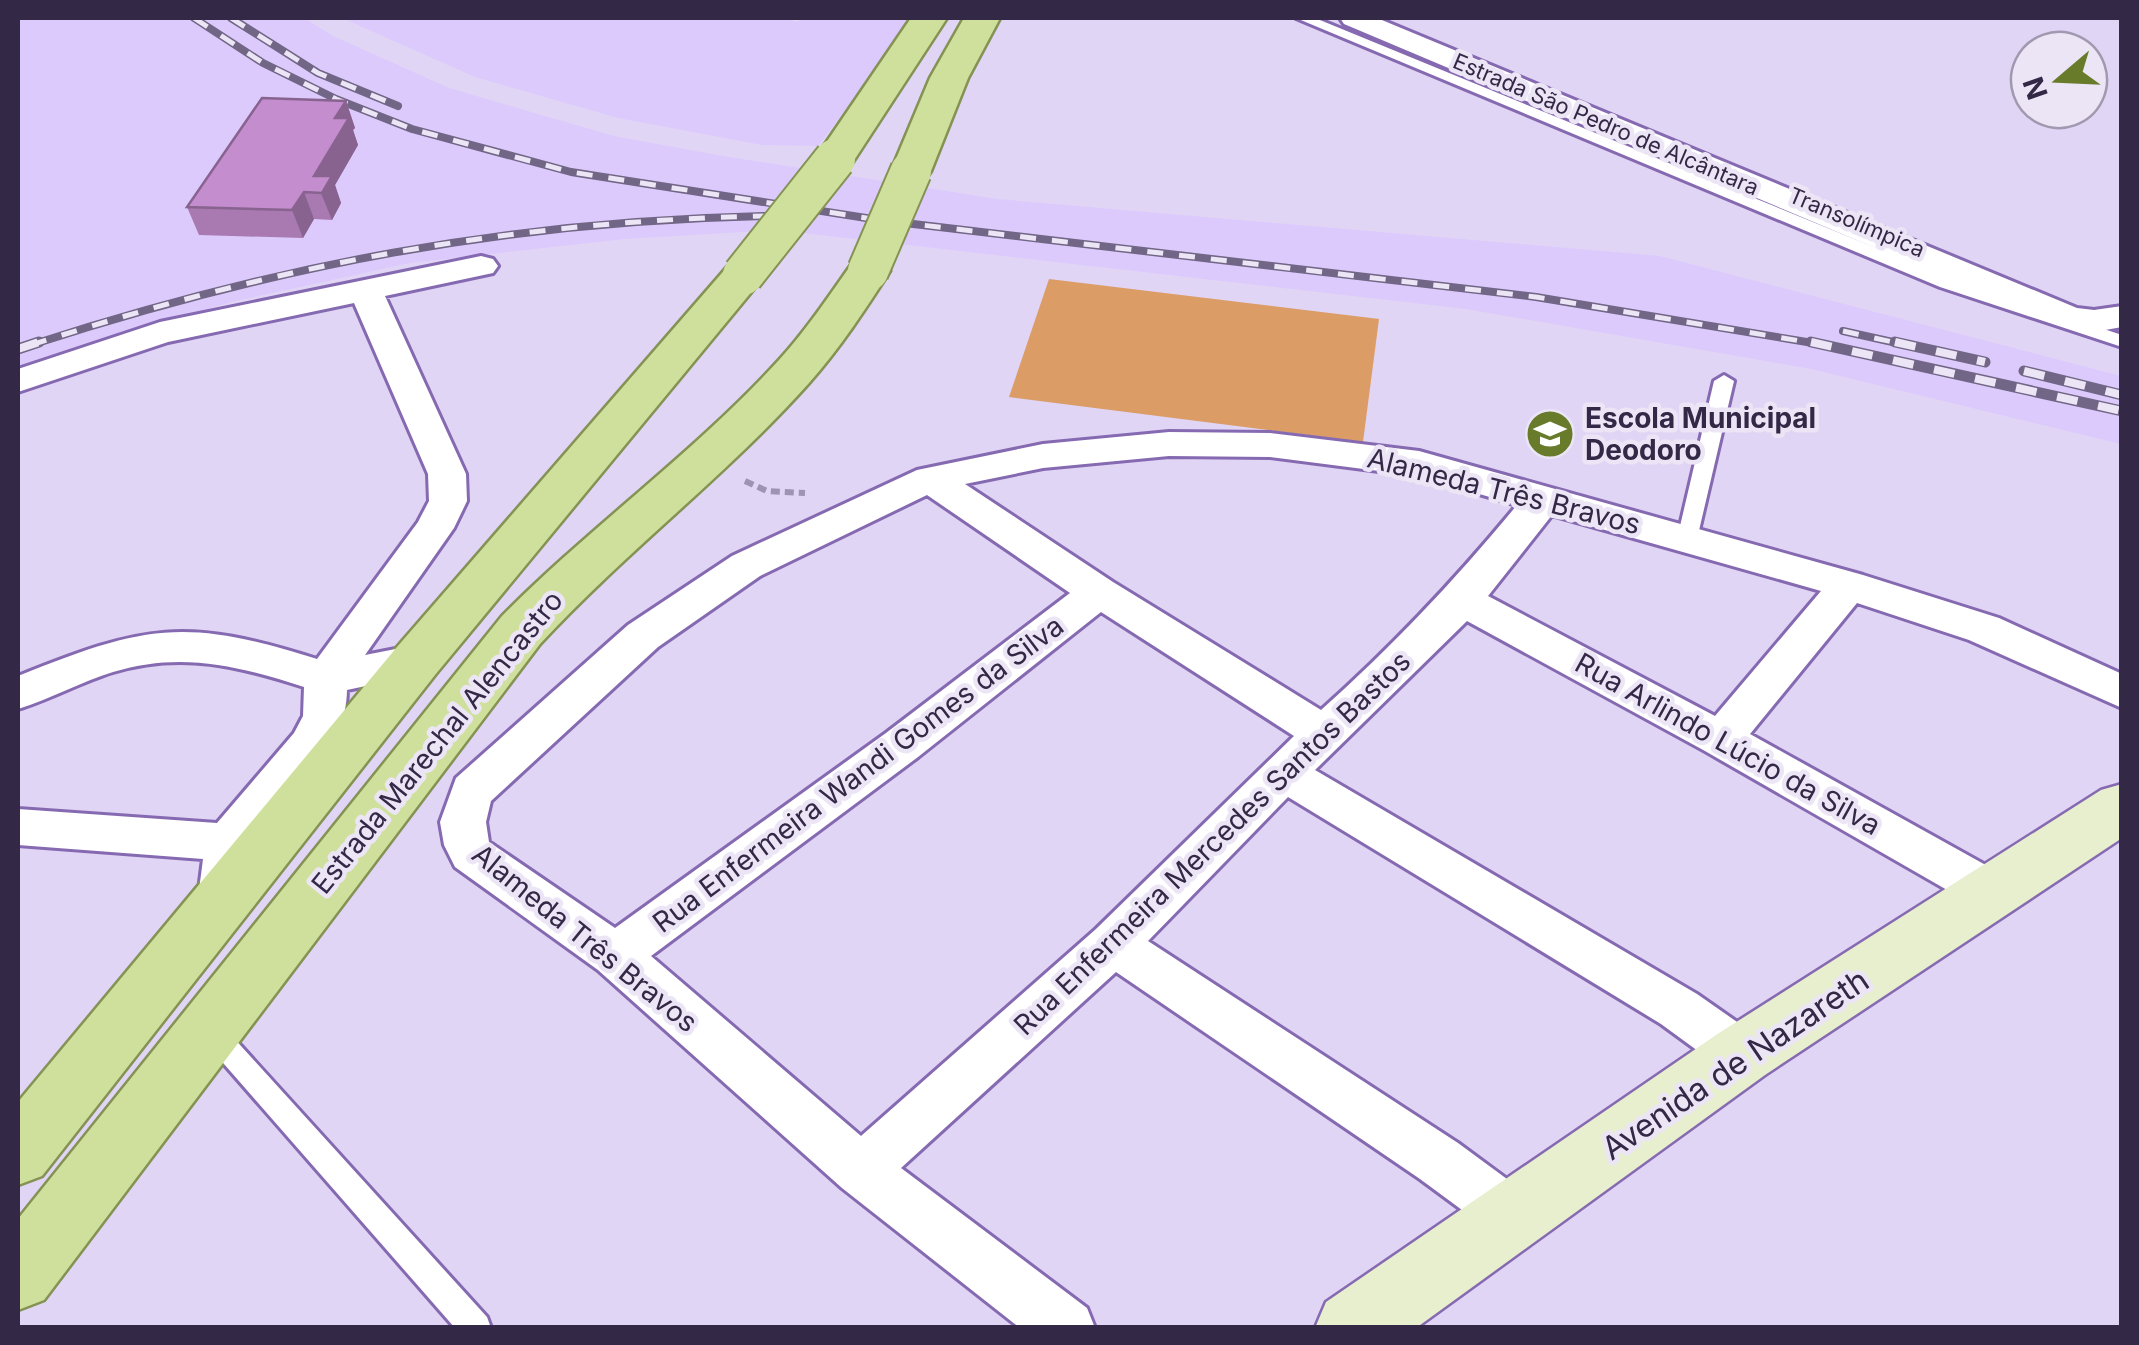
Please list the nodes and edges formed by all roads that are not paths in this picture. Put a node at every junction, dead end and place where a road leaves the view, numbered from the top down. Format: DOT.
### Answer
graph roads {
  1 [pos="929,18"];
  2 [pos="982,18"];
  3 [pos="1303,18"];
  4 [pos="1354,18"];
  5 [pos="481,266"];
  6 [pos="365,288"];
  7 [pos="2122,316"];
  8 [pos="2122,342"];
  9 [pos="18,381"];
  10 [pos="1724,381"];
  11 [pos="930,478"];
  12 [pos="1544,498"];
  13 [pos="1687,538"];
  14 [pos="1849,585"];
  15 [pos="1100,592"];
  16 [pos="1462,600"];
  17 [pos="416,661"];
  18 [pos="326,678"];
  19 [pos="2122,692"];
  20 [pos="18,693"];
  21 [pos="1324,733"];
  22 [pos="1720,739"];
  23 [pos="1286,774"];
  24 [pos="2122,806"];
  25 [pos="18,827"];
  26 [pos="228,842"];
  27 [pos="1992,892"];
  28 [pos="222,898"];
  29 [pos="1112,944"];
  30 [pos="615,955"];
  31 [pos="210,1029"];
  32 [pos="1742,1054"];
  33 [pos="18,1153"];
  34 [pos="860,1170"];
  35 [pos="1515,1218"];
  36 [pos="18,1275"];
  37 [pos="476,1328"];
  38 [pos="1067,1328"];
  39 [pos="1352,1328"];
  1 -- 17 [label="main road, bridge"];
  2 -- 31 [label="main road, Estrada Marechal Alencastro, bridge"];
  3 -- 8 [label="lane, Transolímpica"];
  4 -- 7 [label="street, Estrada São Pedro de Alcântara"];
  5 -- 6 [label="street"];
  6 -- 9 [label="street"];
  6 -- 18 [label="street"];
  10 -- 13 [label="lane"];
  11 -- 12 [label="street, Alameda Três Bravos"];
  11 -- 15 [label="street"];
  11 -- 30 [label="street, Alameda Três Bravos"];
  12 -- 13 [label="street, Alameda Três Bravos"];
  12 -- 16 [label="street, Rua Enfermeira Mercedes Santos Bastos"];
  13 -- 14 [label="street, Alameda Três Bravos"];
  14 -- 19 [label="street, Alameda Três Bravos"];
  14 -- 22 [label="street"];
  15 -- 21 [label="street"];
  15 -- 30 [label="street, Rua Enfermeira Wandi Gomes da Silva"];
  16 -- 21 [label="street, Rua Enfermeira Mercedes Santos Bastos"];
  16 -- 22 [label="street, Rua Arlindo Lúcio da Silva"];
  17 -- 18 [label="street"];
  17 -- 28 [label="main road"];
  18 -- 20 [label="street"];
  18 -- 26 [label="street"];
  21 -- 23 [label="street, Rua Enfermeira Mercedes Santos Bastos"];
  22 -- 27 [label="street, Rua Arlindo Lúcio da Silva"];
  23 -- 29 [label="street, Rua Enfermeira Mercedes Santos Bastos"];
  23 -- 32 [label="street"];
  24 -- 27 [label="street, Avenida de Nazareth"];
  25 -- 26 [label="street"];
  26 -- 28 [label="street"];
  27 -- 32 [label="street, Avenida de Nazareth"];
  28 -- 33 [label="main road"];
  29 -- 34 [label="street, Rua Enfermeira Mercedes Santos Bastos"];
  29 -- 35 [label="street"];
  30 -- 34 [label="street, Alameda Três Bravos"];
  31 -- 36 [label="main road, Estrada Marechal Alencastro"];
  31 -- 37 [label="lane"];
  32 -- 35 [label="street, Avenida de Nazareth"];
  34 -- 38 [label="street, Alameda Três Bravos"];
  35 -- 39 [label="street, Avenida de Nazareth"];
}
